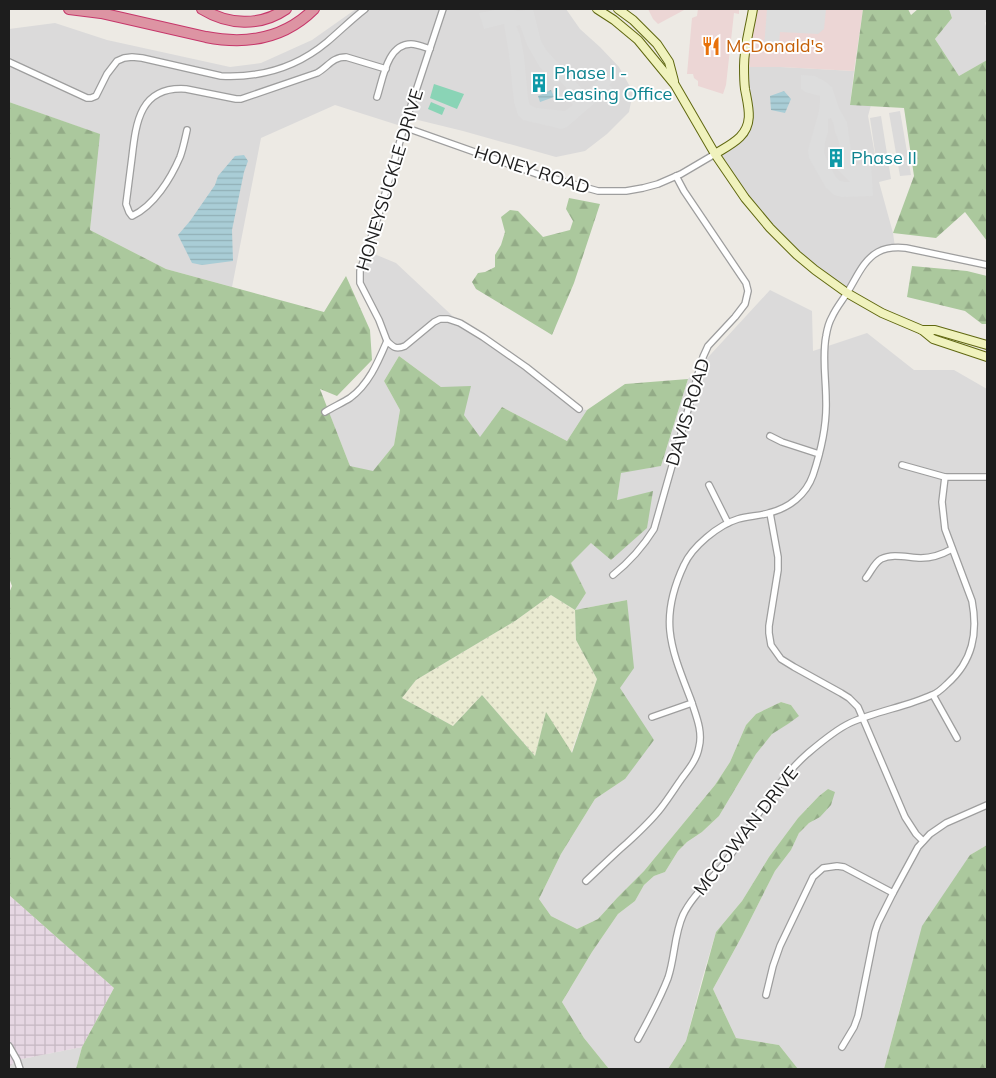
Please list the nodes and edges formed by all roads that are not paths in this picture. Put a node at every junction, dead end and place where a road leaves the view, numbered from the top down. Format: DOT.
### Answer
graph roads {
  1 [pos="69,9"];
  2 [pos="202,9"];
  3 [pos="286,9"];
  4 [pos="314,9"];
  5 [pos="365,9"];
  6 [pos="443,9"];
  7 [pos="597,9"];
  8 [pos="618,9"];
  9 [pos="753,9"];
  10 [pos="430,49"];
  11 [pos="9,62"];
  12 [pos="386,69"];
  13 [pos="676,85"];
  14 [pos="377,97"];
  15 [pos="404,127"];
  16 [pos="187,130"];
  17 [pos="714,154"];
  18 [pos="676,176"];
  19 [pos="987,265"];
  20 [pos="847,293"];
  21 [pos="922,330"];
  22 [pos="387,341"];
  23 [pos="987,345"];
  24 [pos="987,357"];
  25 [pos="579,409"];
  26 [pos="325,412"];
  27 [pos="770,436"];
  28 [pos="819,454"];
  29 [pos="902,465"];
  30 [pos="945,477"];
  31 [pos="987,477"];
  32 [pos="709,485"];
  33 [pos="770,513"];
  34 [pos="728,523"];
  35 [pos="952,549"];
  36 [pos="613,575"];
  37 [pos="866,578"];
  38 [pos="933,695"];
  39 [pos="692,703"];
  40 [pos="652,717"];
  41 [pos="864,718"];
  42 [pos="957,738"];
  43 [pos="987,805"];
  44 [pos="924,841"];
  45 [pos="586,881"];
  46 [pos="893,893"];
  47 [pos="766,995"];
  48 [pos="638,1039"];
  49 [pos="9,1046"];
  50 [pos="842,1046"];
  51 [pos="20,1069"];
  1 -- 4 [label="highway"];
  2 -- 3 [label="highway"];
  5 -- 11 [label="street"];
  6 -- 10 [label="street, HONEYSUCKLE DRIVE"];
  7 -- 13 [label="main road"];
  8 -- 13 [label="main road"];
  9 -- 17 [label="main road"];
  10 -- 12 [label="street"];
  10 -- 15 [label="street, HONEYSUCKLE DRIVE"];
  12 -- 14 [label="street"];
  12 -- 16 [label="street"];
  13 -- 17 [label="main road"];
  15 -- 18 [label="street, HONEY ROAD"];
  15 -- 22 [label="street, HONEYSUCKLE DRIVE"];
  17 -- 18 [label="street, HONEY ROAD"];
  17 -- 20 [label="main road"];
  18 -- 36 [label="street, DAVIS ROAD"];
  19 -- 20 [label="street"];
  20 -- 21 [label="main road"];
  20 -- 28 [label="street"];
  21 -- 23 [label="main road"];
  21 -- 24 [label="main road"];
  22 -- 25 [label="street"];
  22 -- 26 [label="street"];
  27 -- 28 [label="street"];
  28 -- 33 [label="street"];
  29 -- 30 [label="street"];
  30 -- 31 [label="street"];
  30 -- 35 [label="street, MCCOWAN DRIVE"];
  32 -- 34 [label="street"];
  33 -- 34 [label="street"];
  33 -- 41 [label="street"];
  34 -- 39 [label="street"];
  35 -- 37 [label="street"];
  35 -- 38 [label="street, MCCOWAN DRIVE"];
  38 -- 41 [label="street, MCCOWAN DRIVE"];
  38 -- 42 [label="street"];
  39 -- 40 [label="street"];
  39 -- 45 [label="street"];
  41 -- 44 [label="street"];
  41 -- 48 [label="street, MCCOWAN DRIVE"];
  43 -- 44 [label="street"];
  44 -- 46 [label="street"];
  46 -- 47 [label="street"];
  46 -- 50 [label="street"];
  49 -- 51 [label="street"];
}
